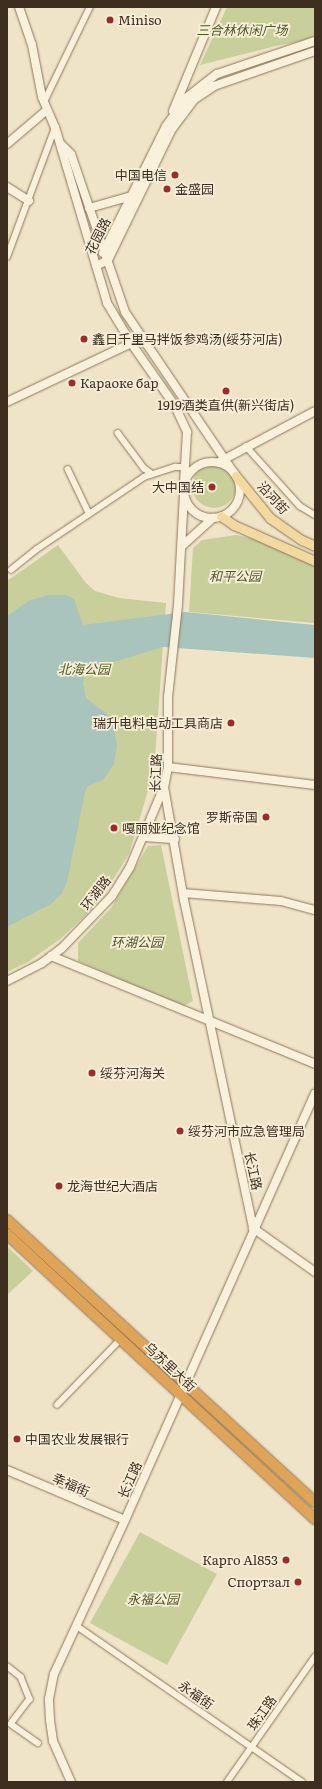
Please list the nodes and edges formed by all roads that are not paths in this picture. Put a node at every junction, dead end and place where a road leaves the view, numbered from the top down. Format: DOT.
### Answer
graph roads {
  1 [pos="18,7"];
  2 [pos="90,7"];
  3 [pos="216,7"];
  4 [pos="315,41"];
  5 [pos="315,51"];
  6 [pos="46,106"];
  7 [pos="172,116"];
  8 [pos="55,127"];
  9 [pos="60,142"];
  10 [pos="7,144"];
  11 [pos="7,187"];
  12 [pos="132,196"];
  13 [pos="29,201"];
  14 [pos="88,208"];
  15 [pos="104,250"];
  16 [pos="7,257"];
  17 [pos="108,260"];
  18 [pos="96,266"];
  19 [pos="131,343"];
  20 [pos="7,402"];
  21 [pos="315,411"];
  22 [pos="118,433"];
  23 [pos="246,446"];
  24 [pos="222,460"];
  25 [pos="185,467"];
  26 [pos="68,469"];
  27 [pos="152,474"];
  28 [pos="236,476"];
  29 [pos="184,483"];
  30 [pos="184,494"];
  31 [pos="89,514"];
  32 [pos="315,515"];
  33 [pos="217,517"];
  34 [pos="182,546"];
  35 [pos="315,546"];
  36 [pos="315,561"];
  37 [pos="11,570"];
  38 [pos="168,767"];
  39 [pos="315,785"];
  40 [pos="164,787"];
  41 [pos="144,837"];
  42 [pos="175,839"];
  43 [pos="183,893"];
  44 [pos="315,910"];
  45 [pos="51,956"];
  46 [pos="7,981"];
  47 [pos="209,1023"];
  48 [pos="315,1064"];
  49 [pos="315,1092"];
  50 [pos="7,1220"];
  51 [pos="253,1228"];
  52 [pos="7,1234"];
  53 [pos="315,1272"];
  54 [pos="121,1339"];
  55 [pos="186,1384"];
  56 [pos="181,1395"];
  57 [pos="57,1405"];
  58 [pos="7,1470"];
  59 [pos="315,1502"];
  60 [pos="315,1519"];
  61 [pos="125,1520"];
  62 [pos="77,1626"];
  63 [pos="315,1657"];
  64 [pos="7,1666"];
  65 [pos="38,1743"];
  66 [pos="251,1747"];
  67 [pos="71,1782"];
  68 [pos="227,1782"];
  69 [pos="302,1782"];
  1 -- 6 [label="main road"];
  2 -- 6 [label="street"];
  3 -- 7 [label="main road"];
  4 -- 7 [label="main road, 花园路"];
  5 -- 17 [label="main road, 花园路"];
  6 -- 8 [label="main road"];
  6 -- 10 [label="main road"];
  7 -- 12 [label="main road, 花园路"];
  8 -- 9 [label="main road"];
  8 -- 13 [label="street"];
  9 -- 14 [label="main road"];
  9 -- 18 [label="main road"];
  11 -- 13 [label="main road"];
  12 -- 14 [label="main road"];
  12 -- 15 [label="main road, 花园路"];
  13 -- 16 [label="street"];
  14 -- 15 [label="main road"];
  15 -- 17 [label="main road"];
  15 -- 18 [label="main road, 花园路"];
  17 -- 18 [label="main road, 花园路"];
  17 -- 24 [label="main road"];
  18 -- 19 [label="main road"];
  19 -- 20 [label="main road"];
  19 -- 25 [label="main road"];
  21 -- 23 [label="main road"];
  22 -- 27 [label="street"];
  23 -- 24 [label="main road"];
  23 -- 32 [label="street"];
  24 -- 28 [label="main road"];
  24 -- 29 [label="main road"];
  25 -- 27 [label="street"];
  25 -- 29 [label="main road"];
  26 -- 31 [label="street"];
  27 -- 31 [label="street"];
  28 -- 33 [label="main road"];
  28 -- 35 [label="main road, 沿河街"];
  29 -- 30 [label="main road"];
  30 -- 33 [label="main road"];
  30 -- 34 [label="main road, 长江路"];
  31 -- 37 [label="street"];
  33 -- 34 [label="main road"];
  33 -- 36 [label="main road"];
  34 -- 38 [label="main road, 长江路"];
  38 -- 39 [label="main road"];
  38 -- 40 [label="main road, 长江路"];
  40 -- 41 [label="main road, 环湖路"];
  40 -- 42 [label="main road, 长江路"];
  41 -- 42 [label="main road"];
  41 -- 45 [label="main road, 环湖路"];
  42 -- 43 [label="main road, 长江路"];
  43 -- 44 [label="main road"];
  43 -- 47 [label="main road, 长江路"];
  45 -- 46 [label="main road, 环湖路"];
  45 -- 47 [label="main road"];
  47 -- 48 [label="main road"];
  47 -- 51 [label="main road, 长江路"];
  49 -- 51 [label="main road"];
  50 -- 55 [label="highway, 乌苏里大街"];
  51 -- 53 [label="main road"];
  51 -- 55 [label="main road, 长江路"];
  52 -- 54 [label="highway, 乌苏里大街"];
  54 -- 56 [label="highway, 乌苏里大街"];
  54 -- 57 [label="street"];
  55 -- 56 [label="main road, 长江路"];
  55 -- 59 [label="highway, 乌苏里大街"];
  56 -- 60 [label="highway, 乌苏里大街"];
  56 -- 61 [label="main road, 长江路"];
  58 -- 61 [label="main road, 幸福街"];
  61 -- 62 [label="main road, 长江路"];
  62 -- 66 [label="street, 永福街"];
  62 -- 67 [label="main road, 长江路"];
  63 -- 66 [label="street, 珠江路"];
  64 -- 65 [label="street"];
  66 -- 68 [label="street, 珠江路"];
  66 -- 69 [label="street, 永福街"];
}
